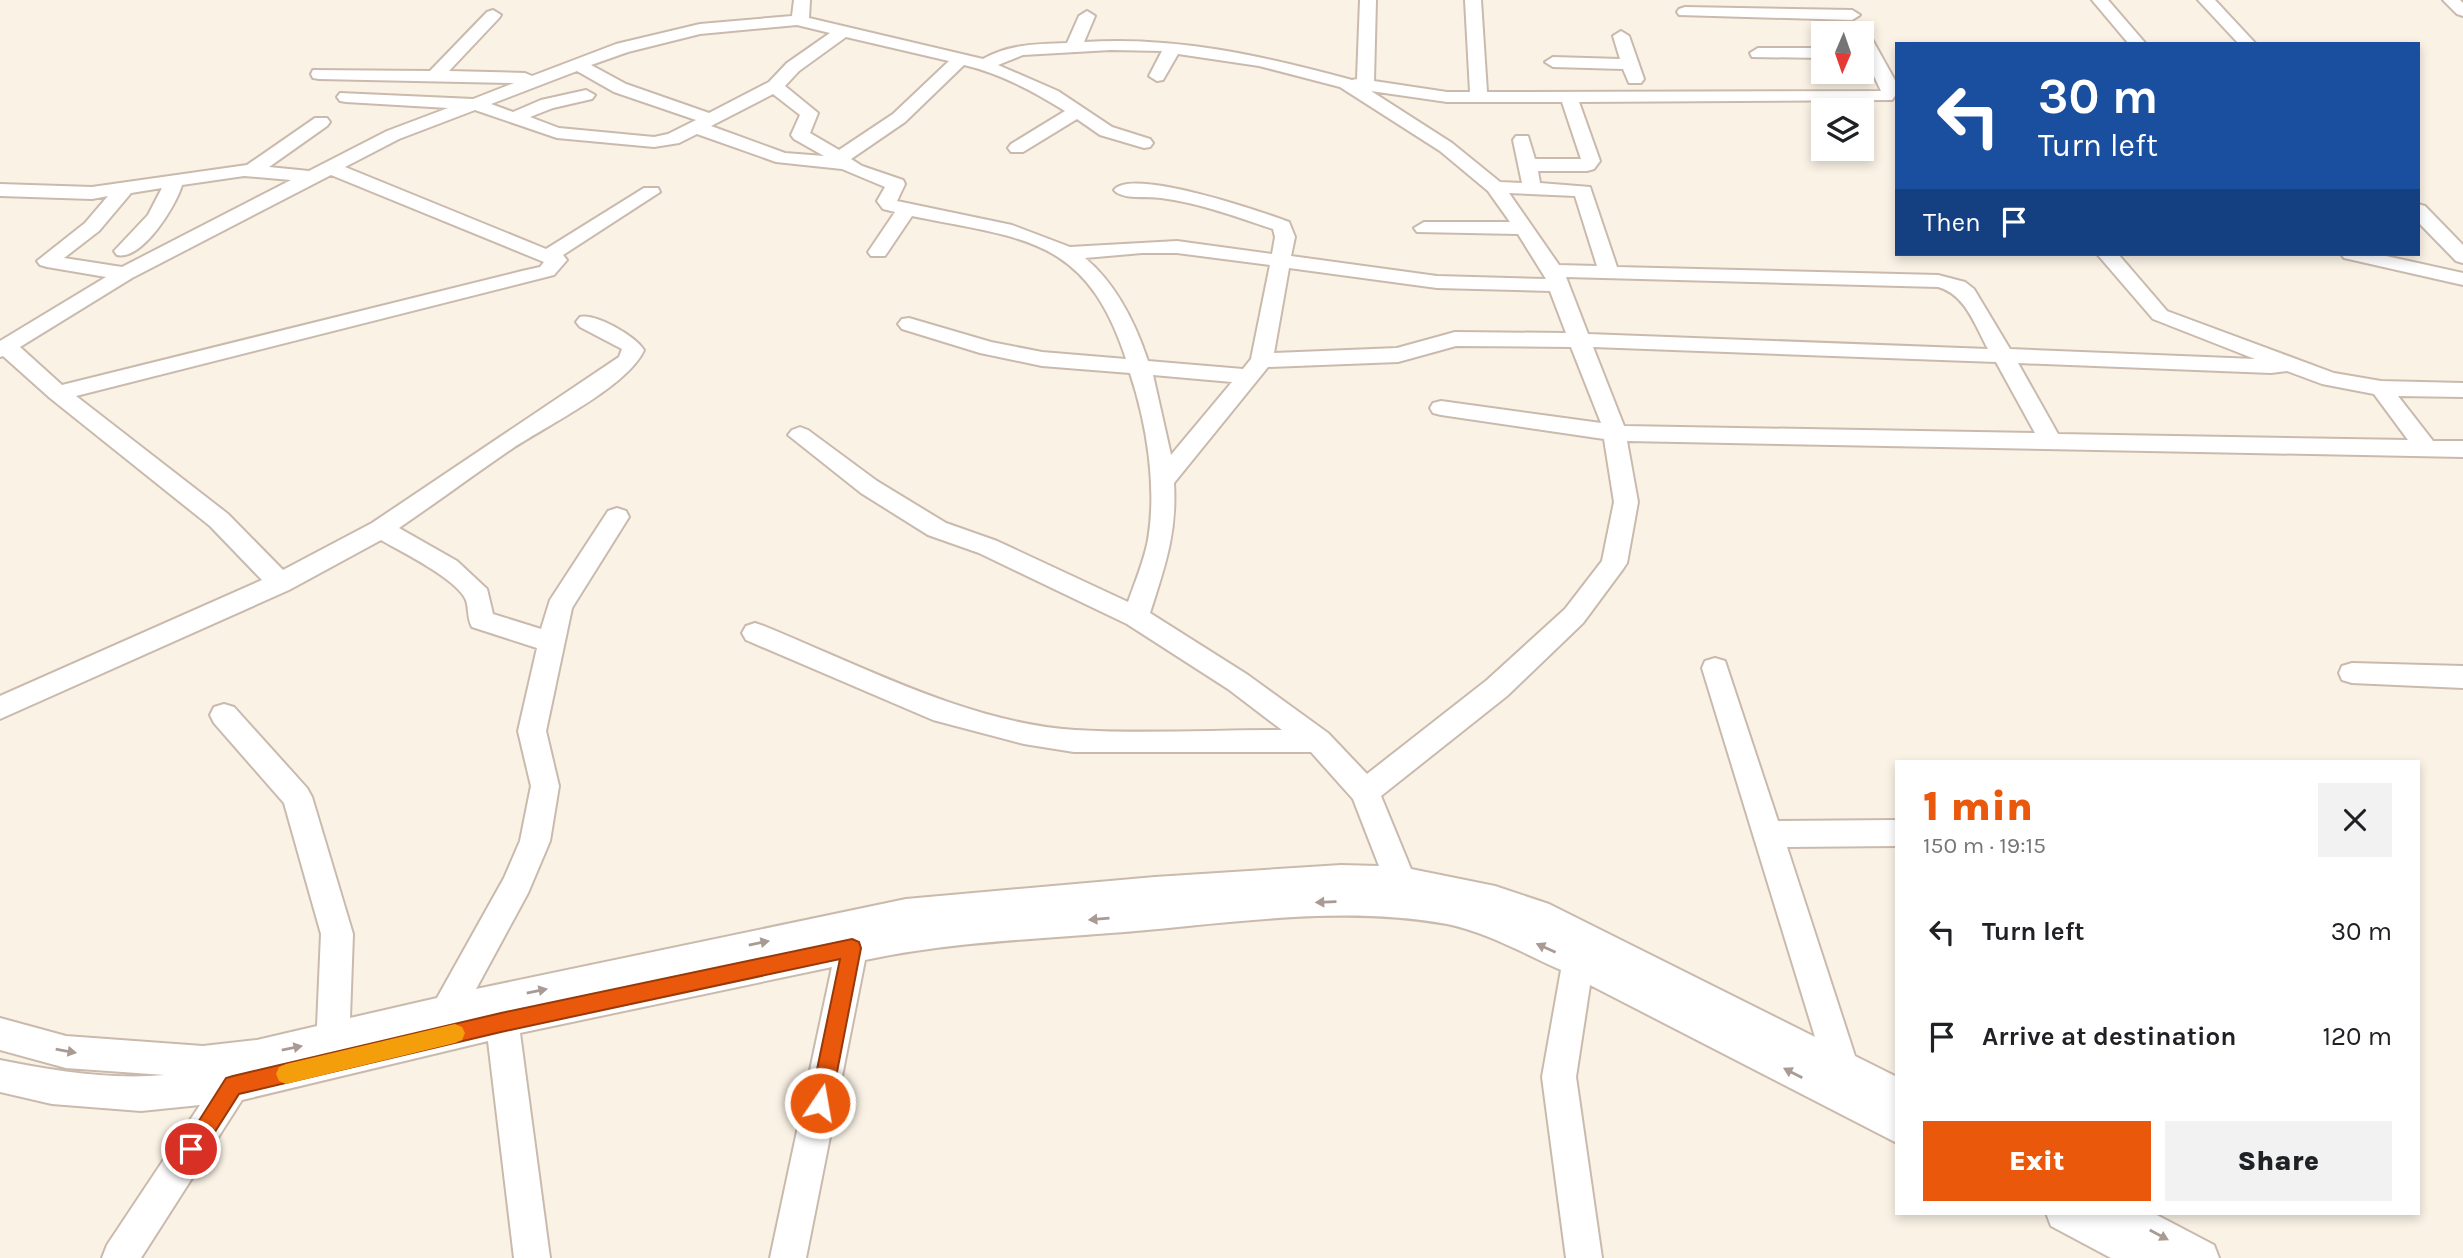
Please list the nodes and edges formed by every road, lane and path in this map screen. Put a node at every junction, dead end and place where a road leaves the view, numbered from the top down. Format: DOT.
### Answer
graph roads {
  1 [pos="802,0"];
  2 [pos="1368,0"];
  3 [pos="1473,0"];
  4 [pos="1843,0"];
  5 [pos="2100,0"];
  6 [pos="2206,0"];
  7 [pos="2451,0"];
  8 [pos="2463,11"];
  9 [pos="1685,12"];
  10 [pos="1852,15"];
  11 [pos="493,16"];
  12 [pos="1087,16"];
  13 [pos="799,20"];
  14 [pos="1855,21"];
  15 [pos="843,31"];
  16 [pos="1621,36"];
  17 [pos="2136,42"];
  18 [pos="2246,42"];
  19 [pos="1074,46"];
  20 [pos="1172,47"];
  21 [pos="1758,52"];
  22 [pos="1811,53"];
  23 [pos="961,59"];
  24 [pos="1553,62"];
  25 [pos="576,64"];
  26 [pos="1630,64"];
  27 [pos="1874,64"];
  28 [pos="985,65"];
  29 [pos="318,74"];
  30 [pos="435,76"];
  31 [pos="1157,76"];
  32 [pos="537,78"];
  33 [pos="1355,85"];
  34 [pos="775,86"];
  35 [pos="586,95"];
  36 [pos="346,97"];
  37 [pos="1479,97"];
  38 [pos="1569,98"];
  39 [pos="1640,98"];
  40 [pos="474,104"];
  41 [pos="1078,111"];
  42 [pos="513,118"];
  43 [pos="321,122"];
  44 [pos="703,123"];
  45 [pos="1522,140"];
  46 [pos="1144,143"];
  47 [pos="1017,148"];
  48 [pos="843,161"];
  49 [pos="1528,165"];
  50 [pos="331,168"];
  51 [pos="251,170"];
  52 [pos="312,177"];
  53 [pos="174,180"];
  54 [pos="1495,187"];
  55 [pos="125,188"];
  56 [pos="1532,188"];
  57 [pos="0,190"];
  58 [pos="1123,190"];
  59 [pos="651,192"];
  60 [pos="906,210"];
  61 [pos="2420,212"];
  62 [pos="1424,228"];
  63 [pos="1523,228"];
  64 [pos="124,251"];
  65 [pos="878,252"];
  66 [pos="1067,253"];
  67 [pos="550,255"];
  68 [pos="2109,256"];
  69 [pos="2359,256"];
  70 [pos="2463,257"];
  71 [pos="1280,261"];
  72 [pos="1609,272"];
  73 [pos="125,274"];
  74 [pos="1556,278"];
  75 [pos="2461,282"];
  76 [pos="587,323"];
  77 [pos="909,324"];
  78 [pos="1578,340"];
  79 [pos="2,348"];
  80 [pos="2005,357"];
  81 [pos="2287,364"];
  82 [pos="1141,366"];
  83 [pos="1255,368"];
  84 [pos="2381,388"];
  85 [pos="2463,390"];
  86 [pos="58,393"];
  87 [pos="1441,408"];
  88 [pos="1615,433"];
  89 [pos="800,435"];
  90 [pos="2051,441"];
  91 [pos="2427,448"];
  92 [pos="2463,449"];
  93 [pos="1164,479"];
  94 [pos="617,517"];
  95 [pos="381,529"];
  96 [pos="280,583"];
  97 [pos="1136,617"];
  98 [pos="755,633"];
  99 [pos="552,643"];
  100 [pos="1715,668"];
  101 [pos="2353,673"];
  102 [pos="2463,677"];
  103 [pos="0,708"];
  104 [pos="224,715"];
  105 [pos="1318,741"];
  106 [pos="1365,792"];
  107 [pos="1895,833"];
  108 [pos="1768,834"];
  109 [pos="1402,892"];
  110 [pos="852,948"];
  111 [pos="1578,962"];
  112 [pos="447,1011"];
  113 [pos="500,1011"];
  114 [pos="0,1034"];
  115 [pos="333,1039"];
  116 [pos="1842,1065"];
  117 [pos="241,1071"];
  118 [pos="0,1076"];
  119 [pos="1895,1094"];
  120 [pos="1849,1101"];
  121 [pos="1895,1125"];
  122 [pos="2068,1215"];
  123 [pos="2121,1215"];
  124 [pos="120,1258"];
  125 [pos="532,1258"];
  126 [pos="788,1258"];
  127 [pos="1584,1258"];
  128 [pos="2148,1258"];
  129 [pos="2202,1258"];
  1 -- 13 [label="street"];
  2 -- 33 [label="street"];
  3 -- 37 [label="street"];
  4 -- 10 [label="street"];
  5 -- 17 [label="street"];
  6 -- 18 [label="street"];
  7 -- 8 [label="street"];
  9 -- 10 [label="street"];
  10 -- 14 [label="street"];
  11 -- 30 [label="street"];
  12 -- 19 [label="street"];
  13 -- 15 [label="street"];
  13 -- 25 [label="street"];
  15 -- 23 [label="street"];
  15 -- 34 [label="street"];
  16 -- 26 [label="street"];
  19 -- 20 [label="street"];
  19 -- 28 [label="street"];
  20 -- 31 [label="street"];
  20 -- 33 [label="street"];
  21 -- 22 [label="street"];
  23 -- 28 [label="street"];
  23 -- 48 [label="street"];
  24 -- 26 [label="street"];
  25 -- 32 [label="street"];
  25 -- 44 [label="street"];
  26 -- 39 [label="street"];
  27 -- 39 [label="street"];
  28 -- 41 [label="street"];
  29 -- 30 [label="street"];
  30 -- 32 [label="street"];
  32 -- 40 [label="street"];
  33 -- 37 [label="street"];
  33 -- 54 [label="street"];
  34 -- 44 [label="street"];
  34 -- 48 [label="street"];
  35 -- 42 [label="street"];
  36 -- 40 [label="street"];
  37 -- 38 [label="street"];
  38 -- 39 [label="street"];
  38 -- 49 [label="street"];
  40 -- 42 [label="street"];
  40 -- 50 [label="street"];
  41 -- 46 [label="street"];
  41 -- 47 [label="street"];
  42 -- 44 [label="street"];
  43 -- 51 [label="street"];
  44 -- 48 [label="street"];
  45 -- 49 [label="street"];
  48 -- 60 [label="street"];
  49 -- 56 [label="street"];
  50 -- 52 [label="street"];
  50 -- 67 [label="street"];
  51 -- 52 [label="street"];
  51 -- 53 [label="street"];
  52 -- 73 [label="street"];
  53 -- 55 [label="street"];
  53 -- 64 [label="street"];
  54 -- 56 [label="street"];
  54 -- 63 [label="street"];
  55 -- 57 [label="street"];
  55 -- 73 [label="street"];
  56 -- 72 [label="street"];
  58 -- 71 [label="street"];
  59 -- 67 [label="street"];
  60 -- 65 [label="street"];
  60 -- 66 [label="street"];
  61 -- 70 [label="street"];
  62 -- 63 [label="street"];
  63 -- 74 [label="street"];
  66 -- 71 [label="street"];
  66 -- 82 [label="street"];
  67 -- 86 [label="street"];
  68 -- 81 [label="street"];
  69 -- 75 [label="street"];
  71 -- 74 [label="street"];
  71 -- 83 [label="street"];
  72 -- 74 [label="street"];
  72 -- 80 [label="street"];
  73 -- 79 [label="street"];
  74 -- 78 [label="street"];
  76 -- 95 [label="street"];
  77 -- 82 [label="street"];
  78 -- 80 [label="street"];
  78 -- 83 [label="street"];
  78 -- 88 [label="street"];
  79 -- 86 [label="street"];
  80 -- 81 [label="street"];
  80 -- 90 [label="street"];
  81 -- 84 [label="street"];
  82 -- 83 [label="street"];
  82 -- 93 [label="street"];
  83 -- 93 [label="street"];
  84 -- 85 [label="street"];
  84 -- 91 [label="street"];
  86 -- 96 [label="street"];
  87 -- 88 [label="street"];
  88 -- 90 [label="street"];
  88 -- 106 [label="street"];
  89 -- 97 [label="street"];
  90 -- 91 [label="street"];
  91 -- 92 [label="street"];
  93 -- 97 [label="street"];
  94 -- 99 [label="street"];
  95 -- 96 [label="street"];
  95 -- 99 [label="street"];
  96 -- 103 [label="street"];
  97 -- 105 [label="street"];
  98 -- 105 [label="street"];
  99 -- 112 [label="street"];
  100 -- 108 [label="street"];
  101 -- 102 [label="street"];
  104 -- 115 [label="street"];
  105 -- 106 [label="street"];
  106 -- 109 [label="street"];
  107 -- 108 [label="street"];
  108 -- 116 [label="street"];
  109 -- 110 [label="street, one-way"];
  111 -- 109 [label="street, one-way"];
  113 -- 109 [label="street, one-way"];
  109 -- 116 [label="street"];
  110 -- 113 [label="street"];
  110 -- 126 [label="street"];
  120 -- 111 [label="street, one-way"];
  111 -- 127 [label="street"];
  112 -- 113 [label="street"];
  112 -- 115 [label="street"];
  113 -- 117 [label="street"];
  113 -- 125 [label="street"];
  114 -- 117 [label="street, one-way"];
  117 -- 115 [label="street, one-way"];
  116 -- 119 [label="street"];
  116 -- 120 [label="street"];
  117 -- 118 [label="street"];
  117 -- 124 [label="street"];
  120 -- 121 [label="street"];
  122 -- 128 [label="street"];
  123 -- 129 [label="street, one-way"];
}
